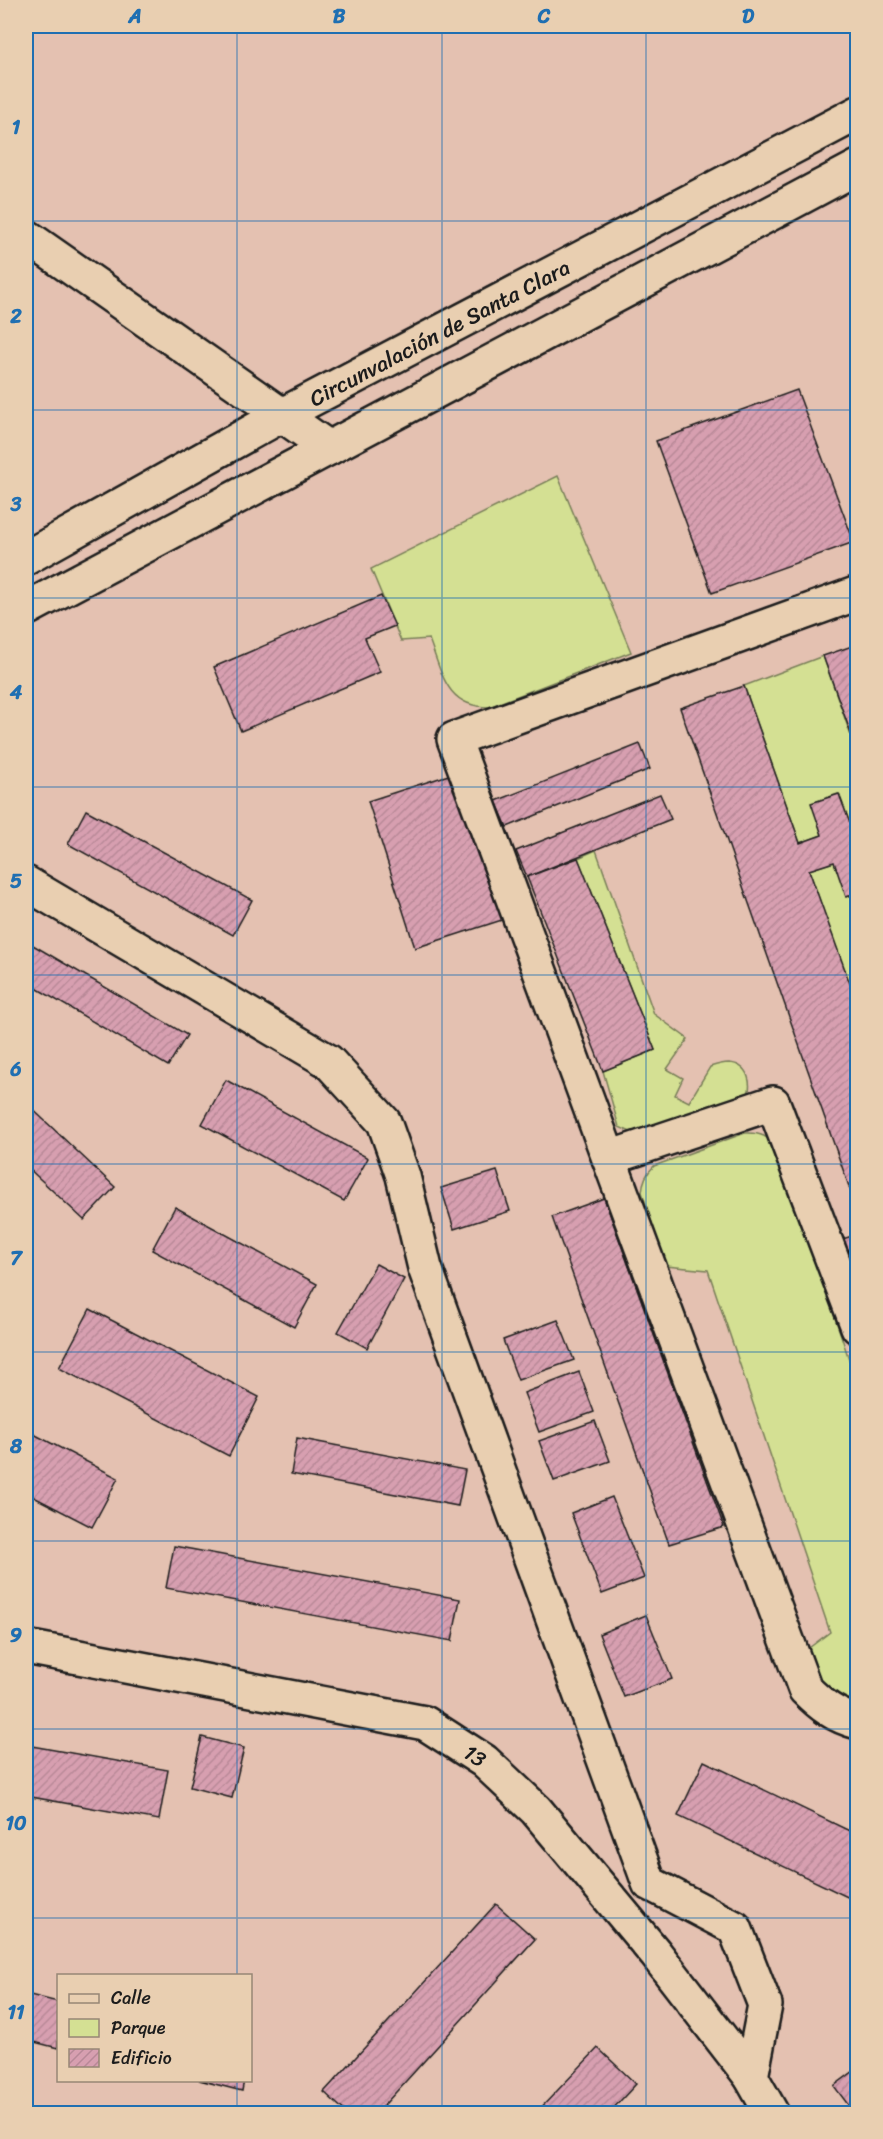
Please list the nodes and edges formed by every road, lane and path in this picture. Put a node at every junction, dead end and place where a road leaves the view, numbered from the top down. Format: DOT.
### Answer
graph roads {
  1 [pos="858,112"];
  2 [pos="858,167"];
  3 [pos="26,236"];
  4 [pos="282,415"];
  5 [pos="329,448"];
  6 [pos="26,558"];
  7 [pos="858,593"];
  8 [pos="26,609"];
  9 [pos="26,883"];
  10 [pos="609,1158"];
  11 [pos="858,1327"];
  12 [pos="26,1647"];
  13 [pos="858,1722"];
  14 [pos="751,2077"];
  15 [pos="772,2114"];
  1 -- 4 [label="main road, Circunvalación de Santa Clara"];
  2 -- 5 [label="main road"];
  3 -- 4 [label="main road"];
  4 -- 5 [label="main road"];
  4 -- 6 [label="main road, Circunvalación de Santa Clara"];
  5 -- 8 [label="main road"];
  7 -- 10 [label="main road"];
  9 -- 14 [label="main road"];
  10 -- 11 [label="main road"];
  10 -- 13 [label="main road"];
  12 -- 14 [label="main road, 13"];
  14 -- 15 [label="main road, 13"];
}
